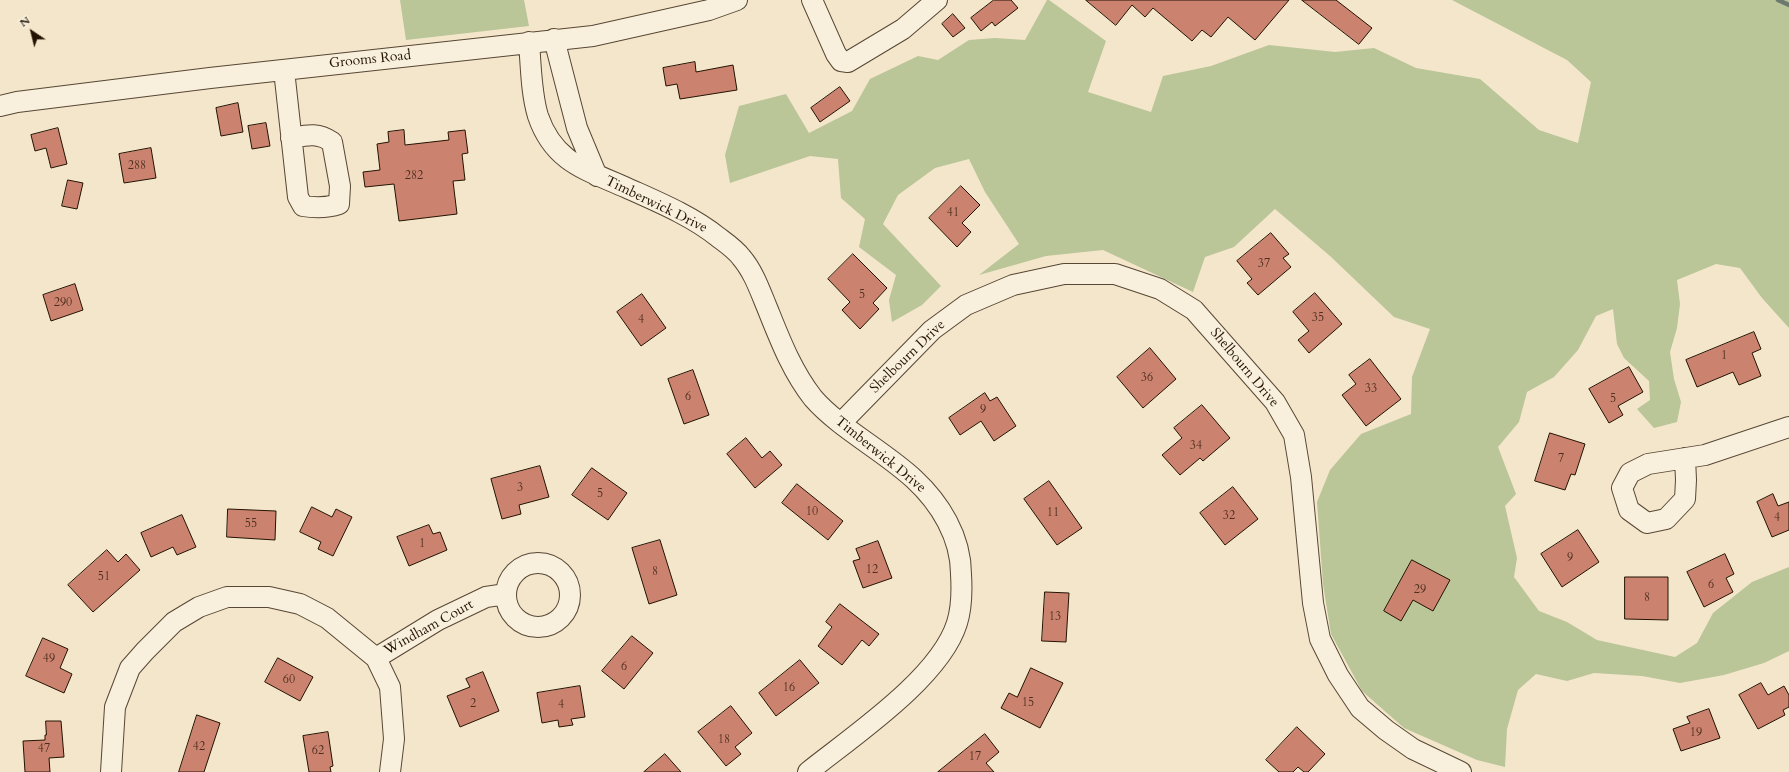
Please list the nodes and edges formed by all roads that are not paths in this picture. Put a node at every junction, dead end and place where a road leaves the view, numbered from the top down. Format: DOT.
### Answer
graph roads {
  1 [pos="737,0"];
  2 [pos="812,0"];
  3 [pos="937,0"];
  4 [pos="554,39"];
  5 [pos="529,42"];
  6 [pos="284,70"];
  7 [pos="0,106"];
  8 [pos="291,138"];
  9 [pos="597,176"];
  10 [pos="841,423"];
  11 [pos="1789,427"];
  12 [pos="1685,458"];
  13 [pos="506,594"];
  14 [pos="376,658"];
  15 [pos="111,772"];
  16 [pos="390,772"];
  17 [pos="808,772"];
  18 [pos="1461,772"];
  1 -- 4 [label="street, Grooms Road"];
  2 -- 3 [label="street"];
  4 -- 5 [label="street, Grooms Road"];
  4 -- 9 [label="street, Timberwick Drive"];
  5 -- 6 [label="street, Grooms Road"];
  5 -- 9 [label="street, Timberwick Drive"];
  6 -- 7 [label="street, Grooms Road"];
  6 -- 8 [label="street"];
  9 -- 10 [label="street, Timberwick Drive"];
  10 -- 17 [label="street, Timberwick Drive"];
  10 -- 18 [label="street, Shelbourn Drive"];
  11 -- 12 [label="street"];
  13 -- 14 [label="street, Windham Court"];
  14 -- 15 [label="street"];
  14 -- 16 [label="street"];
}
